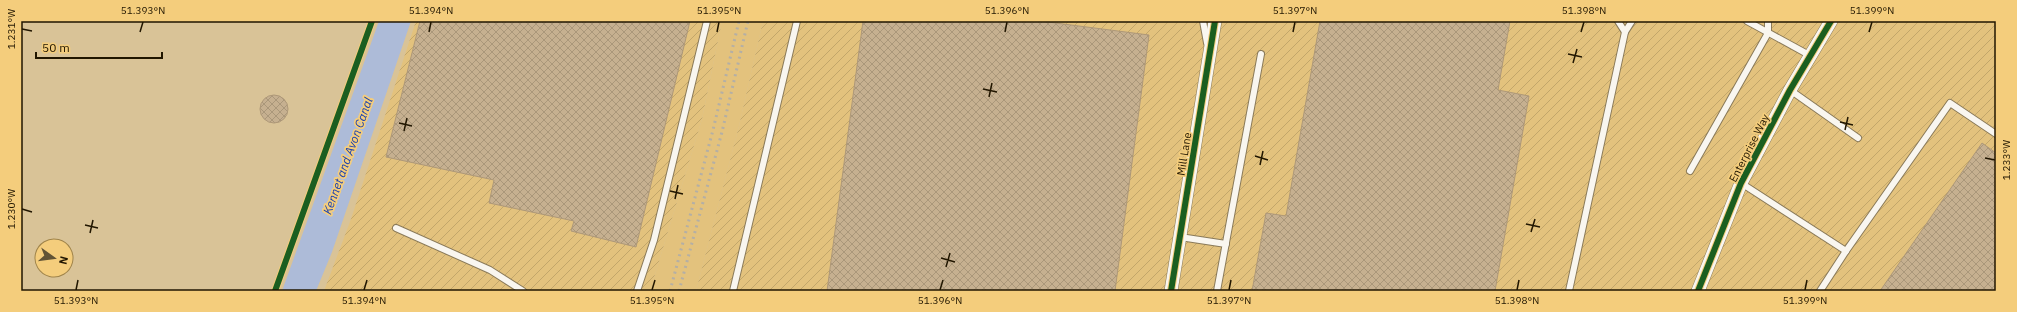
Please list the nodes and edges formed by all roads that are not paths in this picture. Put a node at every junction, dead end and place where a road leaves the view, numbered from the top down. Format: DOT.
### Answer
graph roads {
  1 [pos="707,21"];
  2 [pos="797,21"];
  3 [pos="1203,21"];
  4 [pos="1215,21"];
  5 [pos="1618,21"];
  6 [pos="1632,21"];
  7 [pos="1747,21"];
  8 [pos="1768,21"];
  9 [pos="1831,21"];
  10 [pos="1625,32"];
  11 [pos="1768,32"];
  12 [pos="1261,54"];
  13 [pos="1210,56"];
  14 [pos="1811,56"];
  15 [pos="1790,90"];
  16 [pos="1996,134"];
  17 [pos="1858,138"];
  18 [pos="1690,171"];
  19 [pos="1741,183"];
  20 [pos="396,228"];
  21 [pos="1180,237"];
  22 [pos="1226,244"];
  23 [pos="1846,251"];
  24 [pos="523,291"];
  25 [pos="637,291"];
  26 [pos="733,291"];
  27 [pos="1171,291"];
  28 [pos="1217,291"];
  29 [pos="1569,291"];
  30 [pos="1698,291"];
  31 [pos="1820,291"];
  1 -- 25 [label="lane"];
  2 -- 26 [label="lane"];
  3 -- 13 [label="lane"];
  4 -- 13 [label="street, Mill Lane"];
  5 -- 10 [label="lane"];
  6 -- 10 [label="lane"];
  7 -- 11 [label="lane"];
  8 -- 11 [label="lane"];
  9 -- 14 [label="street, Enterprise Way"];
  10 -- 29 [label="lane"];
  11 -- 14 [label="lane"];
  11 -- 18 [label="lane"];
  12 -- 22 [label="lane"];
  13 -- 21 [label="street, Mill Lane"];
  14 -- 15 [label="street, Enterprise Way"];
  15 -- 17 [label="lane"];
  15 -- 19 [label="street, Enterprise Way"];
  16 -- 23 [label="lane"];
  19 -- 23 [label="lane"];
  19 -- 30 [label="street, Enterprise Way"];
  20 -- 24 [label="lane"];
  21 -- 22 [label="lane"];
  21 -- 27 [label="street, Mill Lane"];
  22 -- 28 [label="lane"];
  23 -- 31 [label="lane"];
}
